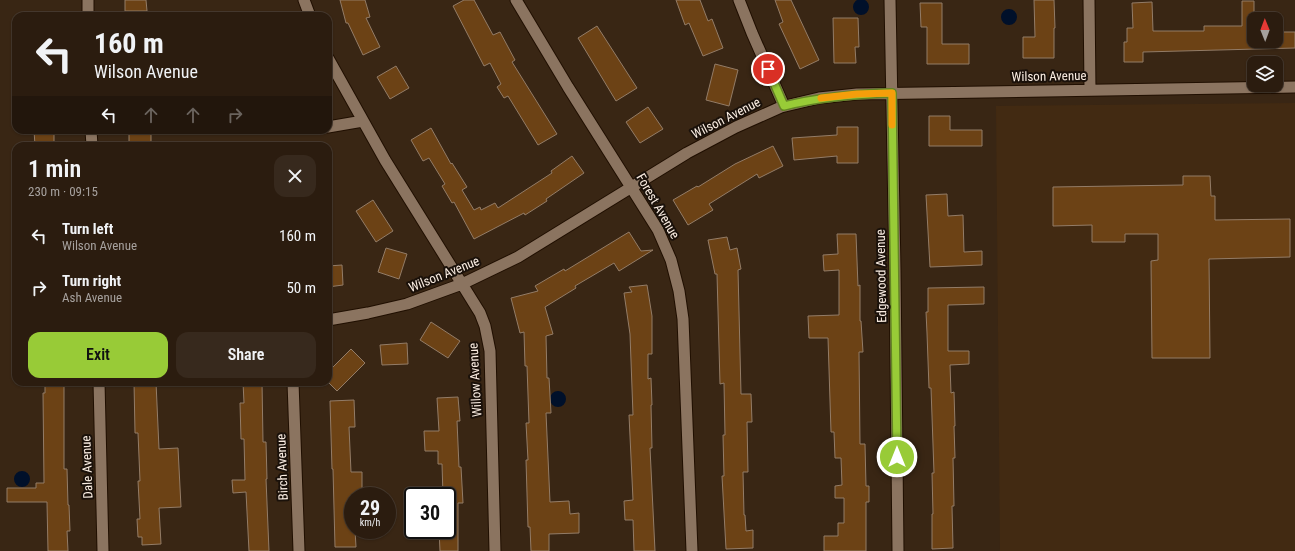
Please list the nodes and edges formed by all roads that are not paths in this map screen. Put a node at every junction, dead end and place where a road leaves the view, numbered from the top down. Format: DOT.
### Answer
graph roads {
  1 [pos="88,0"];
  2 [pos="304,0"];
  3 [pos="516,0"];
  4 [pos="739,0"];
  5 [pos="890,0"];
  6 [pos="1089,0"];
  7 [pos="88,12"];
  8 [pos="308,12"];
  9 [pos="332,65"];
  10 [pos="1295,87"];
  11 [pos="1090,89"];
  12 [pos="892,93"];
  13 [pos="784,106"];
  14 [pos="363,120"];
  15 [pos="332,126"];
  16 [pos="632,187"];
  17 [pos="462,284"];
  18 [pos="332,319"];
  19 [pos="99,386"];
  20 [pos="293,386"];
  21 [pos="103,551"];
  22 [pos="300,551"];
  23 [pos="495,551"];
  24 [pos="692,551"];
  25 [pos="898,551"];
  1 -- 7 [label="street"];
  2 -- 8 [label="street"];
  3 -- 16 [label="street, Forest Avenue"];
  4 -- 13 [label="street"];
  5 -- 12 [label="street, Edgewood Avenue"];
  6 -- 11 [label="street"];
  9 -- 14 [label="street, Willow Avenue"];
  10 -- 11 [label="street, Wilson Avenue"];
  11 -- 12 [label="street, Wilson Avenue"];
  12 -- 13 [label="street, Wilson Avenue"];
  12 -- 25 [label="street, Edgewood Avenue"];
  13 -- 16 [label="street, Wilson Avenue"];
  14 -- 15 [label="street"];
  14 -- 17 [label="street, Willow Avenue"];
  16 -- 17 [label="street, Wilson Avenue"];
  16 -- 24 [label="street, Forest Avenue"];
  17 -- 18 [label="street, Wilson Avenue"];
  17 -- 23 [label="street, Willow Avenue"];
  19 -- 21 [label="street, Dale Avenue"];
  20 -- 22 [label="street, Birch Avenue"];
}
